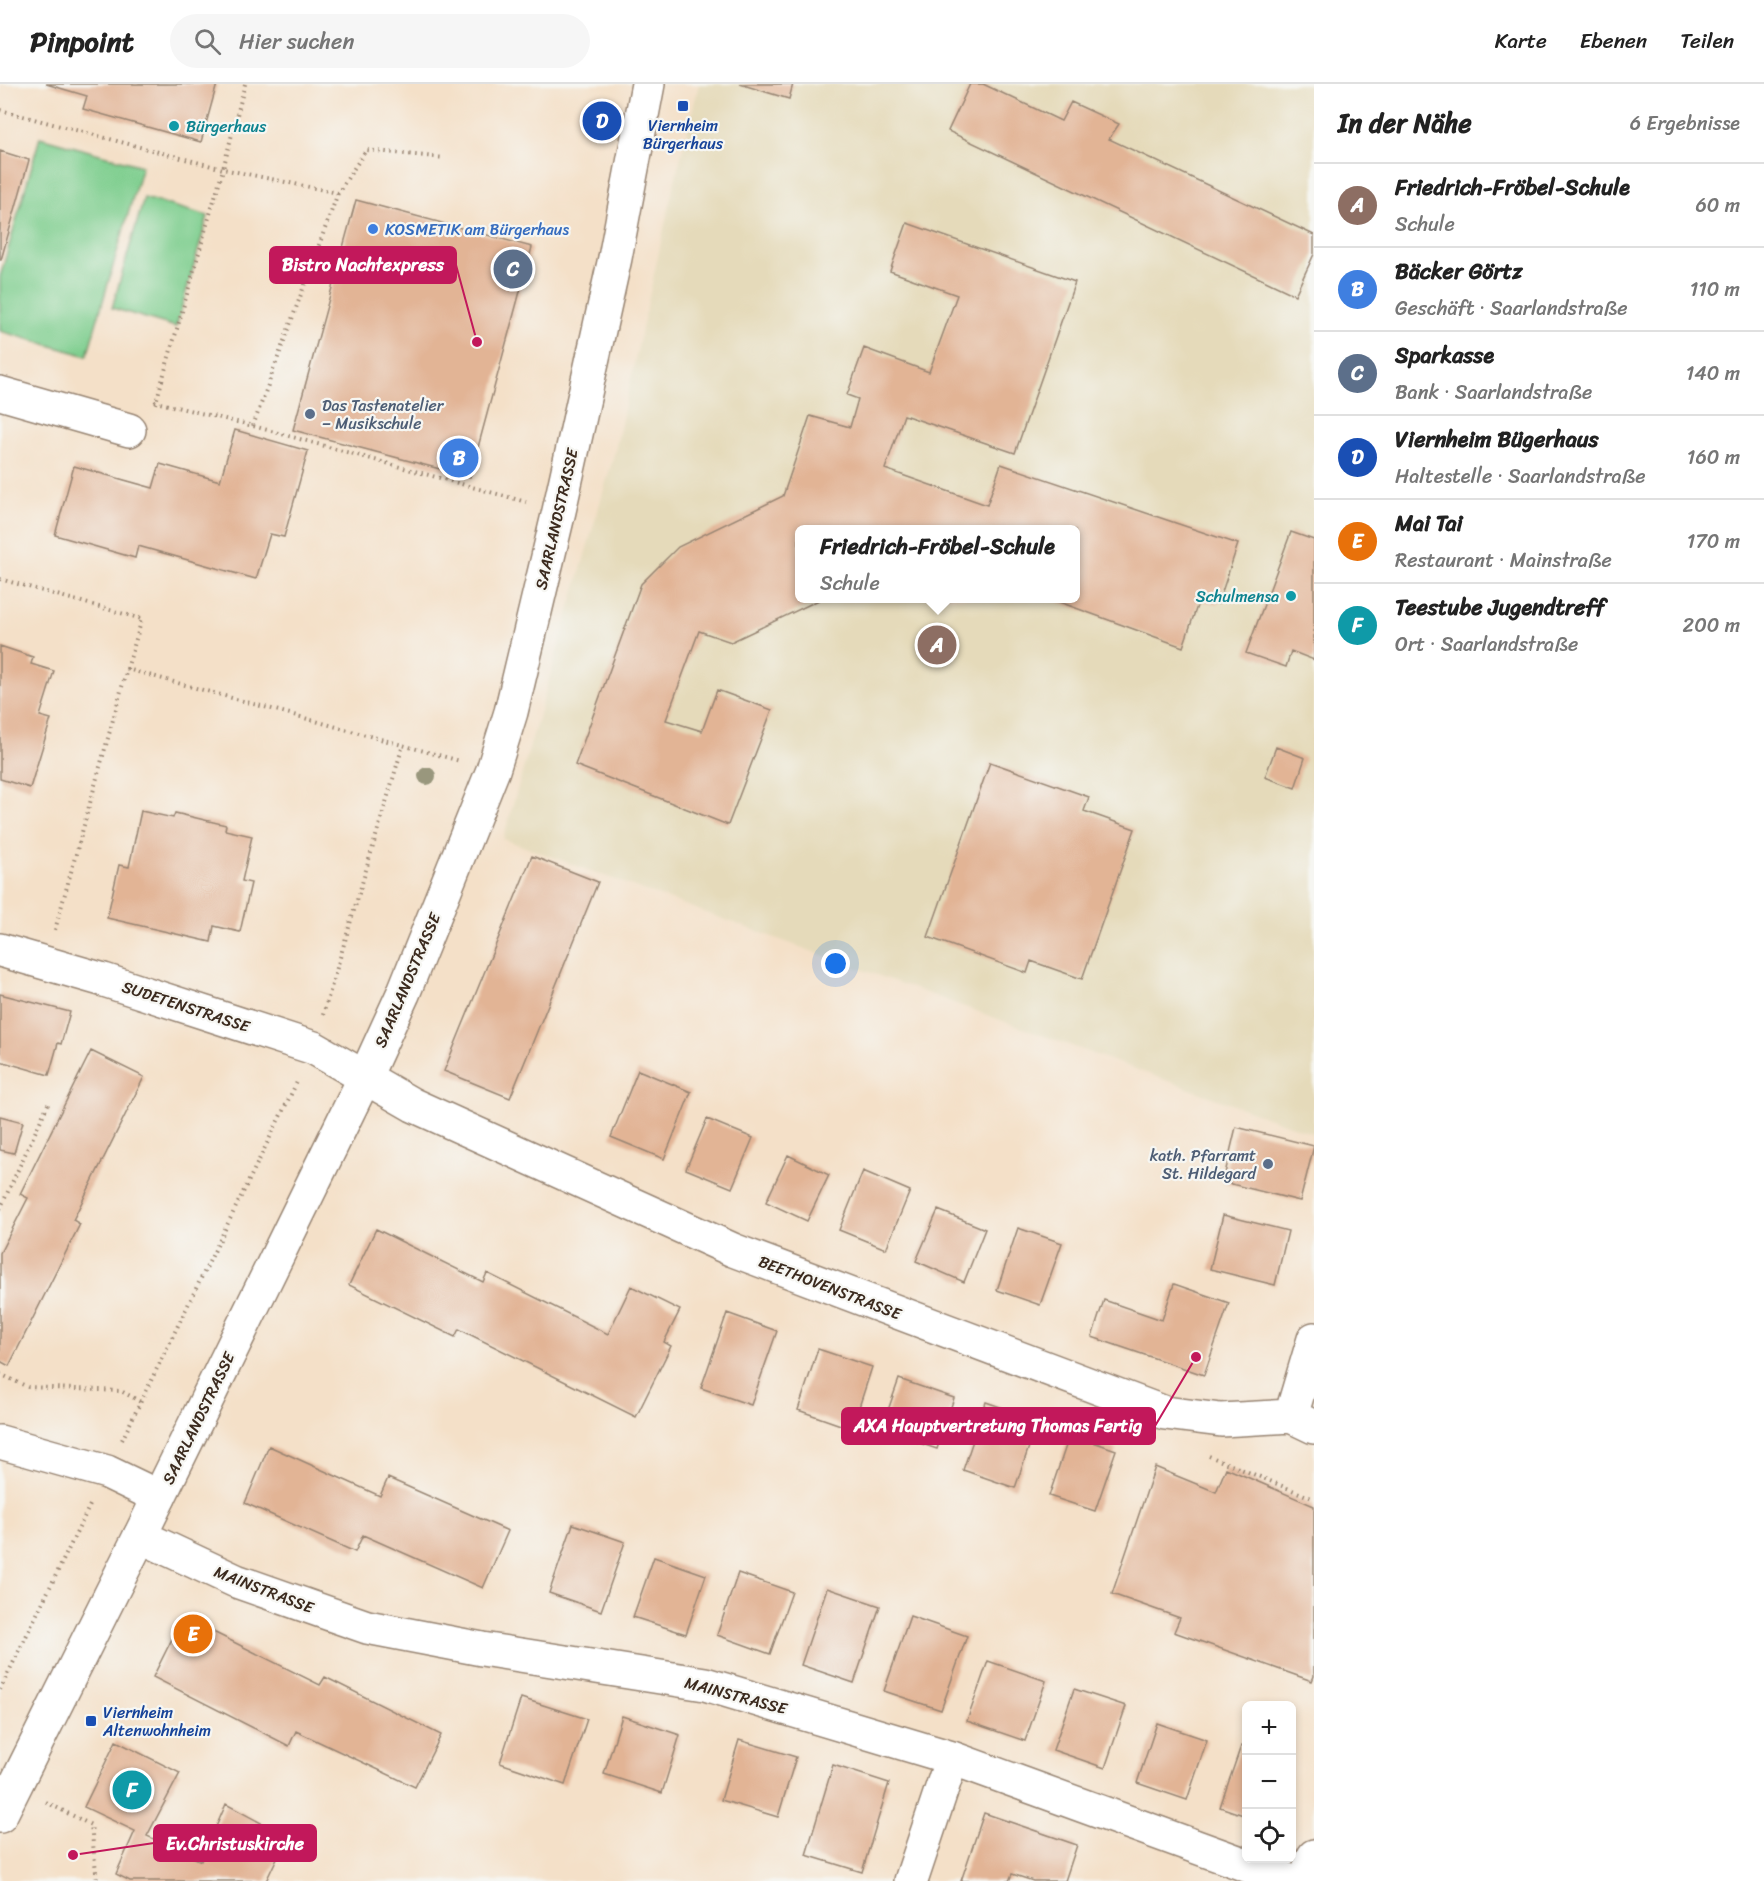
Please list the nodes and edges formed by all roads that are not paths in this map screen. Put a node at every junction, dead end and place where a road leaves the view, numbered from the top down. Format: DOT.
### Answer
graph roads {
  1 [pos="648,84"];
  2 [pos="0,393"];
  3 [pos="129,430"];
  4 [pos="0,950"];
  5 [pos="365,1077"];
  6 [pos="1314,1339"];
  7 [pos="1303,1421"];
  8 [pos="0,1442"];
  9 [pos="159,1497"];
  10 [pos="140,1536"];
  11 [pos="952,1758"];
  12 [pos="0,1816"];
  13 [pos="1314,1856"];
  14 [pos="911,1881"];
  15 [pos="1290,1881"];
  16 [pos="1305,1881"];
  1 -- 5 [label="street, SAARLANDSTRASSE"];
  2 -- 3 [label="street"];
  4 -- 5 [label="street, SUDETENSTRASSE"];
  5 -- 7 [label="street, BEETHOVENSTRASSE"];
  5 -- 9 [label="street, SAARLANDSTRASSE"];
  6 -- 7 [label="street"];
  8 -- 9 [label="street"];
  9 -- 10 [label="street, SAARLANDSTRASSE"];
  10 -- 11 [label="street, MAINSTRASSE"];
  10 -- 12 [label="street, SAARLANDSTRASSE"];
  11 -- 14 [label="street"];
  11 -- 15 [label="street, MAINSTRASSE"];
  13 -- 16 [label="street"];
}
